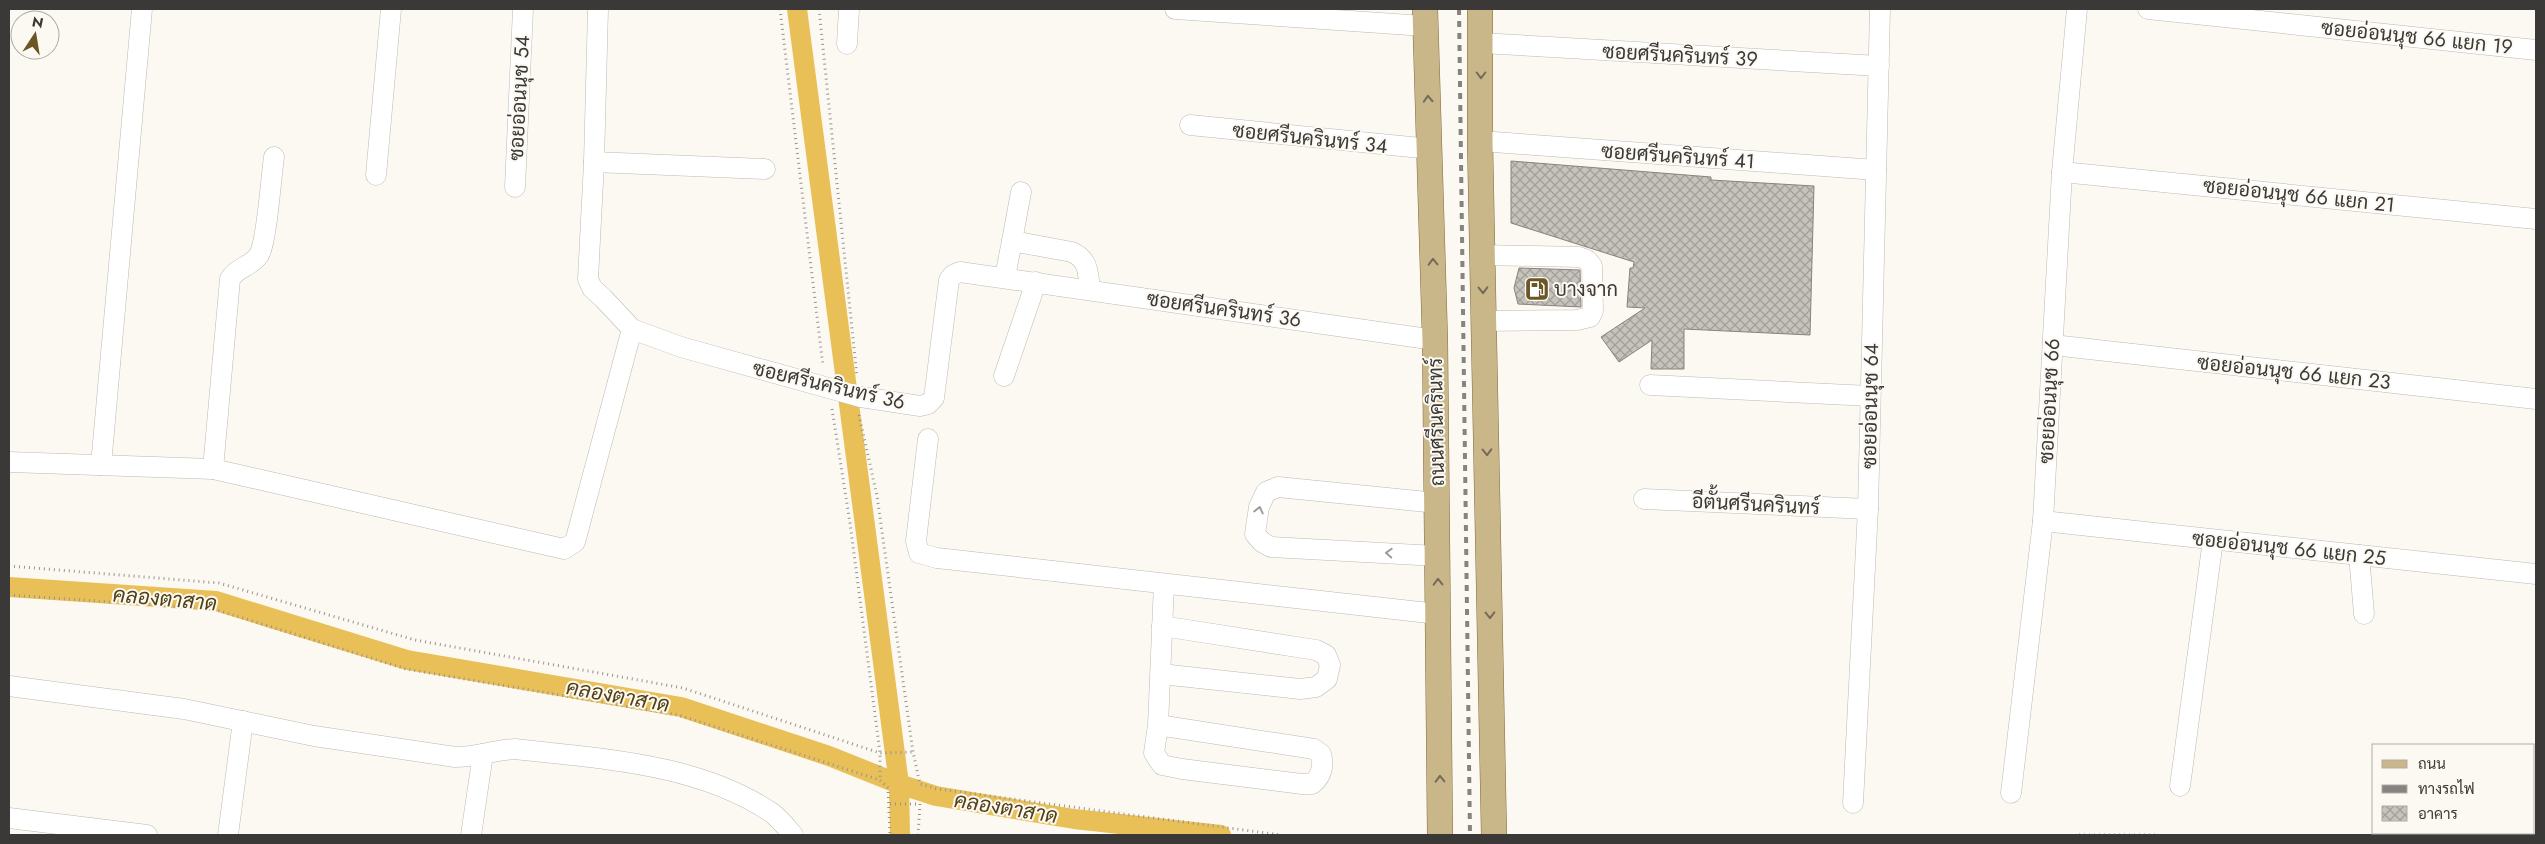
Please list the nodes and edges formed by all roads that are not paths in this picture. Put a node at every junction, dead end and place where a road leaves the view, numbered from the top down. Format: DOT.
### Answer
graph roads {
  1 [pos="142,9"];
  2 [pos="391,9"];
  3 [pos="523,9"];
  4 [pos="598,9"];
  5 [pos="849,9"];
  6 [pos="1175,9"];
  7 [pos="1480,9"];
  8 [pos="1880,9"];
  9 [pos="2077,9"];
  10 [pos="2148,9"];
  11 [pos="1425,18"];
  12 [pos="1481,43"];
  13 [pos="847,44"];
  14 [pos="2536,50"];
  15 [pos="1879,66"];
  16 [pos="1190,125"];
  17 [pos="1480,141"];
  18 [pos="1430,150"];
  19 [pos="274,157"];
  20 [pos="594,162"];
  21 [pos="765,169"];
  22 [pos="1876,170"];
  23 [pos="2062,172"];
  24 [pos="376,175"];
  25 [pos="515,187"];
  26 [pos="1021,192"];
  27 [pos="2536,219"];
  28 [pos="1012,241"];
  29 [pos="1482,255"];
  30 [pos="1005,278"];
  31 [pos="1036,282"];
  32 [pos="1090,290"];
  33 [pos="1484,321"];
  34 [pos="632,329"];
  35 [pos="1435,340"];
  36 [pos="2053,345"];
  37 [pos="1004,376"];
  38 [pos="1650,385"];
  39 [pos="1870,396"];
  40 [pos="2536,398"];
  41 [pos="928,439"];
  42 [pos="9,462"];
  43 [pos="101,465"];
  44 [pos="213,469"];
  45 [pos="1644,499"];
  46 [pos="1437,503"];
  47 [pos="1868,509"];
  48 [pos="2043,521"];
  49 [pos="2213,540"];
  50 [pos="2360,555"];
  51 [pos="1437,556"];
  52 [pos="2536,574"];
  53 [pos="1164,584"];
  54 [pos="1438,614"];
  55 [pos="2364,614"];
  56 [pos="1162,626"];
  57 [pos="1160,674"];
  58 [pos="9,686"];
  59 [pos="243,721"];
  60 [pos="1158,725"];
  61 [pos="483,754"];
  62 [pos="2180,786"];
  63 [pos="2011,793"];
  64 [pos="1853,803"];
  65 [pos="9,818"];
  66 [pos="1440,832"];
  67 [pos="1494,834"];
  68 [pos="147,835"];
  69 [pos="228,835"];
  70 [pos="471,835"];
  71 [pos="793,835"];
  1 -- 43 [label="street"];
  2 -- 24 [label="street"];
  3 -- 25 [label="street, ซอยอ่อนนุช 54"];
  4 -- 20 [label="street, ซอยศรีนครินทร์ 36"];
  5 -- 13 [label="street"];
  6 -- 11 [label="street"];
  7 -- 12 [label="main road"];
  8 -- 15 [label="street, ซอยอ่อนนุช 64"];
  9 -- 23 [label="street, ซอยอ่อนนุช 66"];
  10 -- 14 [label="street, ซอยอ่อนนุช 66 แยก 19"];
  18 -- 11 [label="main road, ถนนศรีนครินทร์, one-way"];
  12 -- 15 [label="street, ซอยศรีนครินทร์ 39"];
  12 -- 17 [label="main road, one-way"];
  15 -- 22 [label="street, ซอยอ่อนนุช 64"];
  16 -- 18 [label="street, ซอยศรีนครินทร์ 34"];
  17 -- 22 [label="street, ซอยศรีนครินทร์ 41"];
  17 -- 29 [label="main road"];
  35 -- 18 [label="main road, ถนนศรีนครินทร์, one-way"];
  19 -- 44 [label="street"];
  20 -- 21 [label="street"];
  20 -- 34 [label="street, ซอยศรีนครินทร์ 36"];
  22 -- 39 [label="street, ซอยอ่อนนุช 64"];
  23 -- 27 [label="street, ซอยอ่อนนุช 66 แยก 21"];
  23 -- 36 [label="street, ซอยอ่อนนุช 66"];
  26 -- 28 [label="street"];
  28 -- 30 [label="street"];
  28 -- 32 [label="street"];
  29 -- 33 [label="main road, one-way"];
  29 -- 33 [label="street"];
  30 -- 31 [label="street, ซอยศรีนครินทร์ 36"];
  30 -- 34 [label="street, ซอยศรีนครินทร์ 36"];
  31 -- 32 [label="street, ซอยศรีนครินทร์ 36"];
  31 -- 37 [label="street"];
  32 -- 35 [label="street, ซอยศรีนครินทร์ 36"];
  33 -- 67 [label="main road, one-way"];
  34 -- 44 [label="street"];
  35 -- 46 [label="main road, ถนนศรีนครินทร์"];
  36 -- 40 [label="street, ซอยอ่อนนุช 66 แยก 23"];
  36 -- 48 [label="street, ซอยอ่อนนุช 66"];
  38 -- 39 [label="street"];
  39 -- 47 [label="street, ซอยอ่อนนุช 64"];
  41 -- 53 [label="street"];
  42 -- 43 [label="street"];
  43 -- 44 [label="street"];
  45 -- 47 [label="street, อีตั้นศรีนครินทร์"];
  46 -- 51 [label="main road, ถนนศรีนครินทร์"];
  51 -- 46 [label="street, one-way"];
  47 -- 64 [label="street, ซอยอ่อนนุช 64"];
  48 -- 49 [label="street, ซอยอ่อนนุช 66 แยก 25"];
  48 -- 63 [label="street, ซอยอ่อนนุช 66"];
  49 -- 50 [label="street, ซอยอ่อนนุช 66 แยก 25"];
  49 -- 62 [label="street"];
  50 -- 52 [label="street, ซอยอ่อนนุช 66 แยก 25"];
  50 -- 55 [label="street"];
  54 -- 51 [label="main road, ถนนศรีนครินทร์, one-way"];
  53 -- 54 [label="street"];
  53 -- 56 [label="street"];
  66 -- 54 [label="main road, ถนนศรีนครินทร์, one-way"];
  56 -- 57 [label="street"];
  56 -- 57 [label="street"];
  57 -- 60 [label="street"];
  58 -- 59 [label="street"];
  59 -- 61 [label="street"];
  59 -- 69 [label="street"];
  60 -- 60 [label="street"];
  61 -- 70 [label="street"];
  61 -- 71 [label="street"];
  65 -- 68 [label="street"];
}
